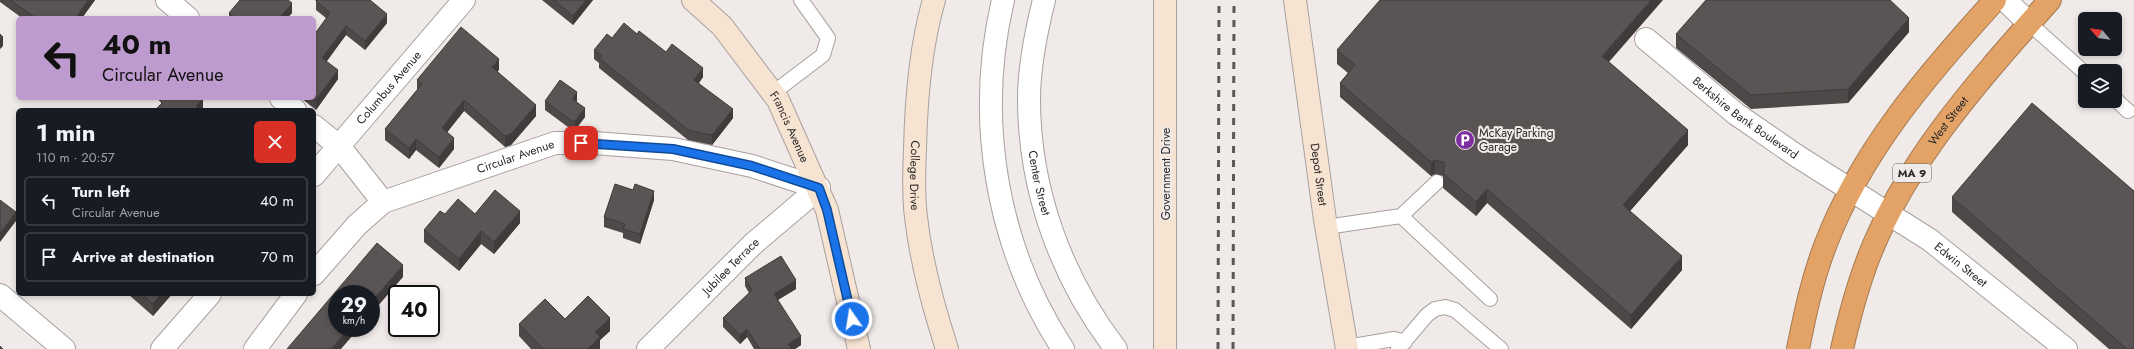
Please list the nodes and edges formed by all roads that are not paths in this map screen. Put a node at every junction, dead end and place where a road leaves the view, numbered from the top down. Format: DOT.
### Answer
graph roads {
  1 [pos="167,0"];
  2 [pos="464,0"];
  3 [pos="693,0"];
  4 [pos="801,0"];
  5 [pos="934,0"];
  6 [pos="1003,0"];
  7 [pos="1044,0"];
  8 [pos="1165,0"];
  9 [pos="1296,0"];
  10 [pos="1995,0"];
  11 [pos="2005,0"];
  12 [pos="2050,0"];
  13 [pos="186,16"];
  14 [pos="2030,24"];
  15 [pos="1646,39"];
  16 [pos="2078,67"];
  17 [pos="772,93"];
  18 [pos="283,100"];
  19 [pos="2122,105"];
  20 [pos="293,108"];
  21 [pos="2128,111"];
  22 [pos="316,128"];
  23 [pos="339,146"];
  24 [pos="316,173"];
  25 [pos="1437,182"];
  26 [pos="819,188"];
  27 [pos="1850,190"];
  28 [pos="383,202"];
  29 [pos="1888,214"];
  30 [pos="1401,216"];
  31 [pos="1326,227"];
  32 [pos="316,272"];
  33 [pos="0,295"];
  34 [pos="208,296"];
  35 [pos="295,296"];
  36 [pos="1490,299"];
  37 [pos="1401,345"];
  38 [pos="1347,348"];
  39 [pos="64,349"];
  40 [pos="162,349"];
  41 [pos="255,349"];
  42 [pos="648,349"];
  43 [pos="859,349"];
  44 [pos="947,349"];
  45 [pos="1063,349"];
  46 [pos="1116,349"];
  47 [pos="1165,349"];
  48 [pos="1501,349"];
  49 [pos="1798,349"];
  50 [pos="1842,349"];
  51 [pos="2066,349"];
  1 -- 13 [label="street"];
  2 -- 23 [label="street, Columbus Avenue"];
  3 -- 17 [label="street, Francis Avenue"];
  4 -- 17 [label="lane"];
  5 -- 44 [label="street, College Drive"];
  6 -- 45 [label="street"];
  7 -- 46 [label="street, Center Street"];
  8 -- 47 [label="street, Government Drive"];
  9 -- 31 [label="street, Depot Street"];
  10 -- 27 [label="highway"];
  11 -- 14 [label="street"];
  12 -- 14 [label="highway, West Street / MA 9"];
  14 -- 16 [label="lane"];
  14 -- 29 [label="highway, West Street / MA 9"];
  15 -- 27 [label="street, Berkshire Bank Boulevard"];
  17 -- 26 [label="street, Francis Avenue"];
  18 -- 20 [label="street"];
  19 -- 21 [label="lane"];
  22 -- 23 [label="street"];
  23 -- 24 [label="street, Columbus Avenue"];
  23 -- 28 [label="street"];
  25 -- 30 [label="lane"];
  26 -- 28 [label="street, Circular Avenue"];
  26 -- 42 [label="street, Jubilee Terrace"];
  26 -- 43 [label="street, Francis Avenue"];
  27 -- 29 [label="street, Edwin Street"];
  27 -- 49 [label="highway"];
  28 -- 32 [label="street, Circular Avenue"];
  29 -- 50 [label="highway, West Street / MA 9"];
  29 -- 51 [label="street, Edwin Street"];
  30 -- 31 [label="lane"];
  30 -- 36 [label="lane"];
  31 -- 38 [label="street, Depot Street"];
  33 -- 39 [label="street"];
  34 -- 40 [label="street"];
  35 -- 41 [label="street"];
  37 -- 38 [label="lane"];
  37 -- 48 [label="lane"];
}
